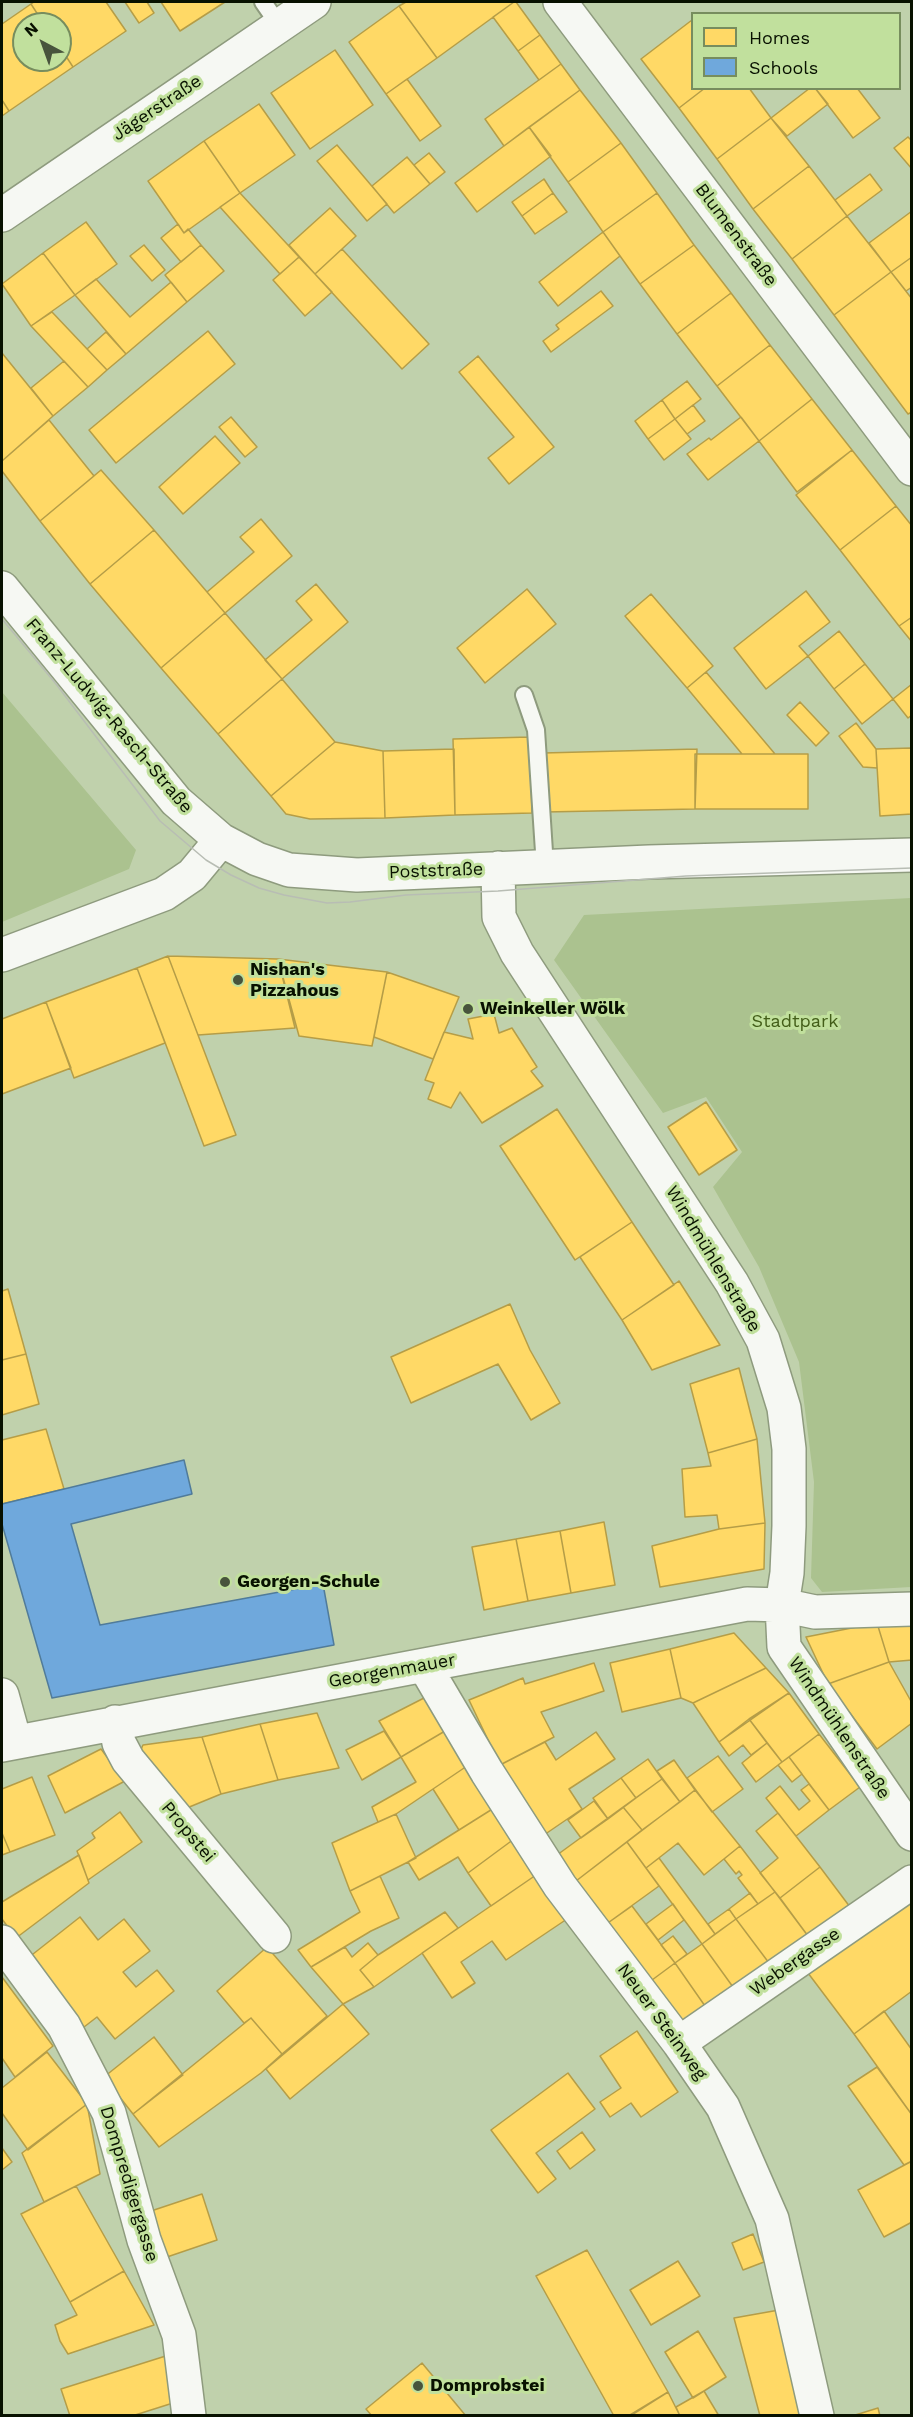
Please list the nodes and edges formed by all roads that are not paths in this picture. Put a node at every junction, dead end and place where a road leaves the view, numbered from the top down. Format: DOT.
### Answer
graph roads {
  1 [pos="314,2"];
  2 [pos="560,2"];
  3 [pos="271,13"];
  4 [pos="2,215"];
  5 [pos="912,469"];
  6 [pos="2,588"];
  7 [pos="524,694"];
  8 [pos="221,840"];
  9 [pos="912,855"];
  10 [pos="545,867"];
  11 [pos="498,868"];
  12 [pos="2,955"];
  13 [pos="783,1605"];
  14 [pos="912,1609"];
  15 [pos="424,1665"];
  16 [pos="2,1695"];
  17 [pos="115,1722"];
  18 [pos="8,1743"];
  19 [pos="912,1834"];
  20 [pos="912,1882"];
  21 [pos="274,1936"];
  22 [pos="2,1942"];
  23 [pos="680,2043"];
  24 [pos="189,2415"];
  25 [pos="818,2415"];
  1 -- 3 [label="street, Jägerstraße"];
  2 -- 5 [label="street, Blumenstraße"];
  3 -- 4 [label="street, Jägerstraße"];
  6 -- 8 [label="street, Franz-Ludwig-Rasch-Straße"];
  7 -- 10 [label="lane"];
  8 -- 11 [label="street, Poststraße"];
  8 -- 12 [label="street"];
  9 -- 10 [label="street, Poststraße"];
  10 -- 11 [label="street, Poststraße"];
  11 -- 13 [label="street, Windmühlenstraße"];
  13 -- 14 [label="street, Georgenmauer"];
  13 -- 15 [label="street, Georgenmauer"];
  13 -- 19 [label="street, Windmühlenstraße"];
  15 -- 17 [label="street, Georgenmauer"];
  15 -- 23 [label="street, Neuer Steinweg"];
  16 -- 18 [label="street"];
  17 -- 18 [label="street, Georgenmauer"];
  17 -- 21 [label="street, Propstei"];
  20 -- 23 [label="street, Webergasse"];
  22 -- 24 [label="street, Dompredigergasse"];
  23 -- 25 [label="street, Neuer Steinweg"];
}
